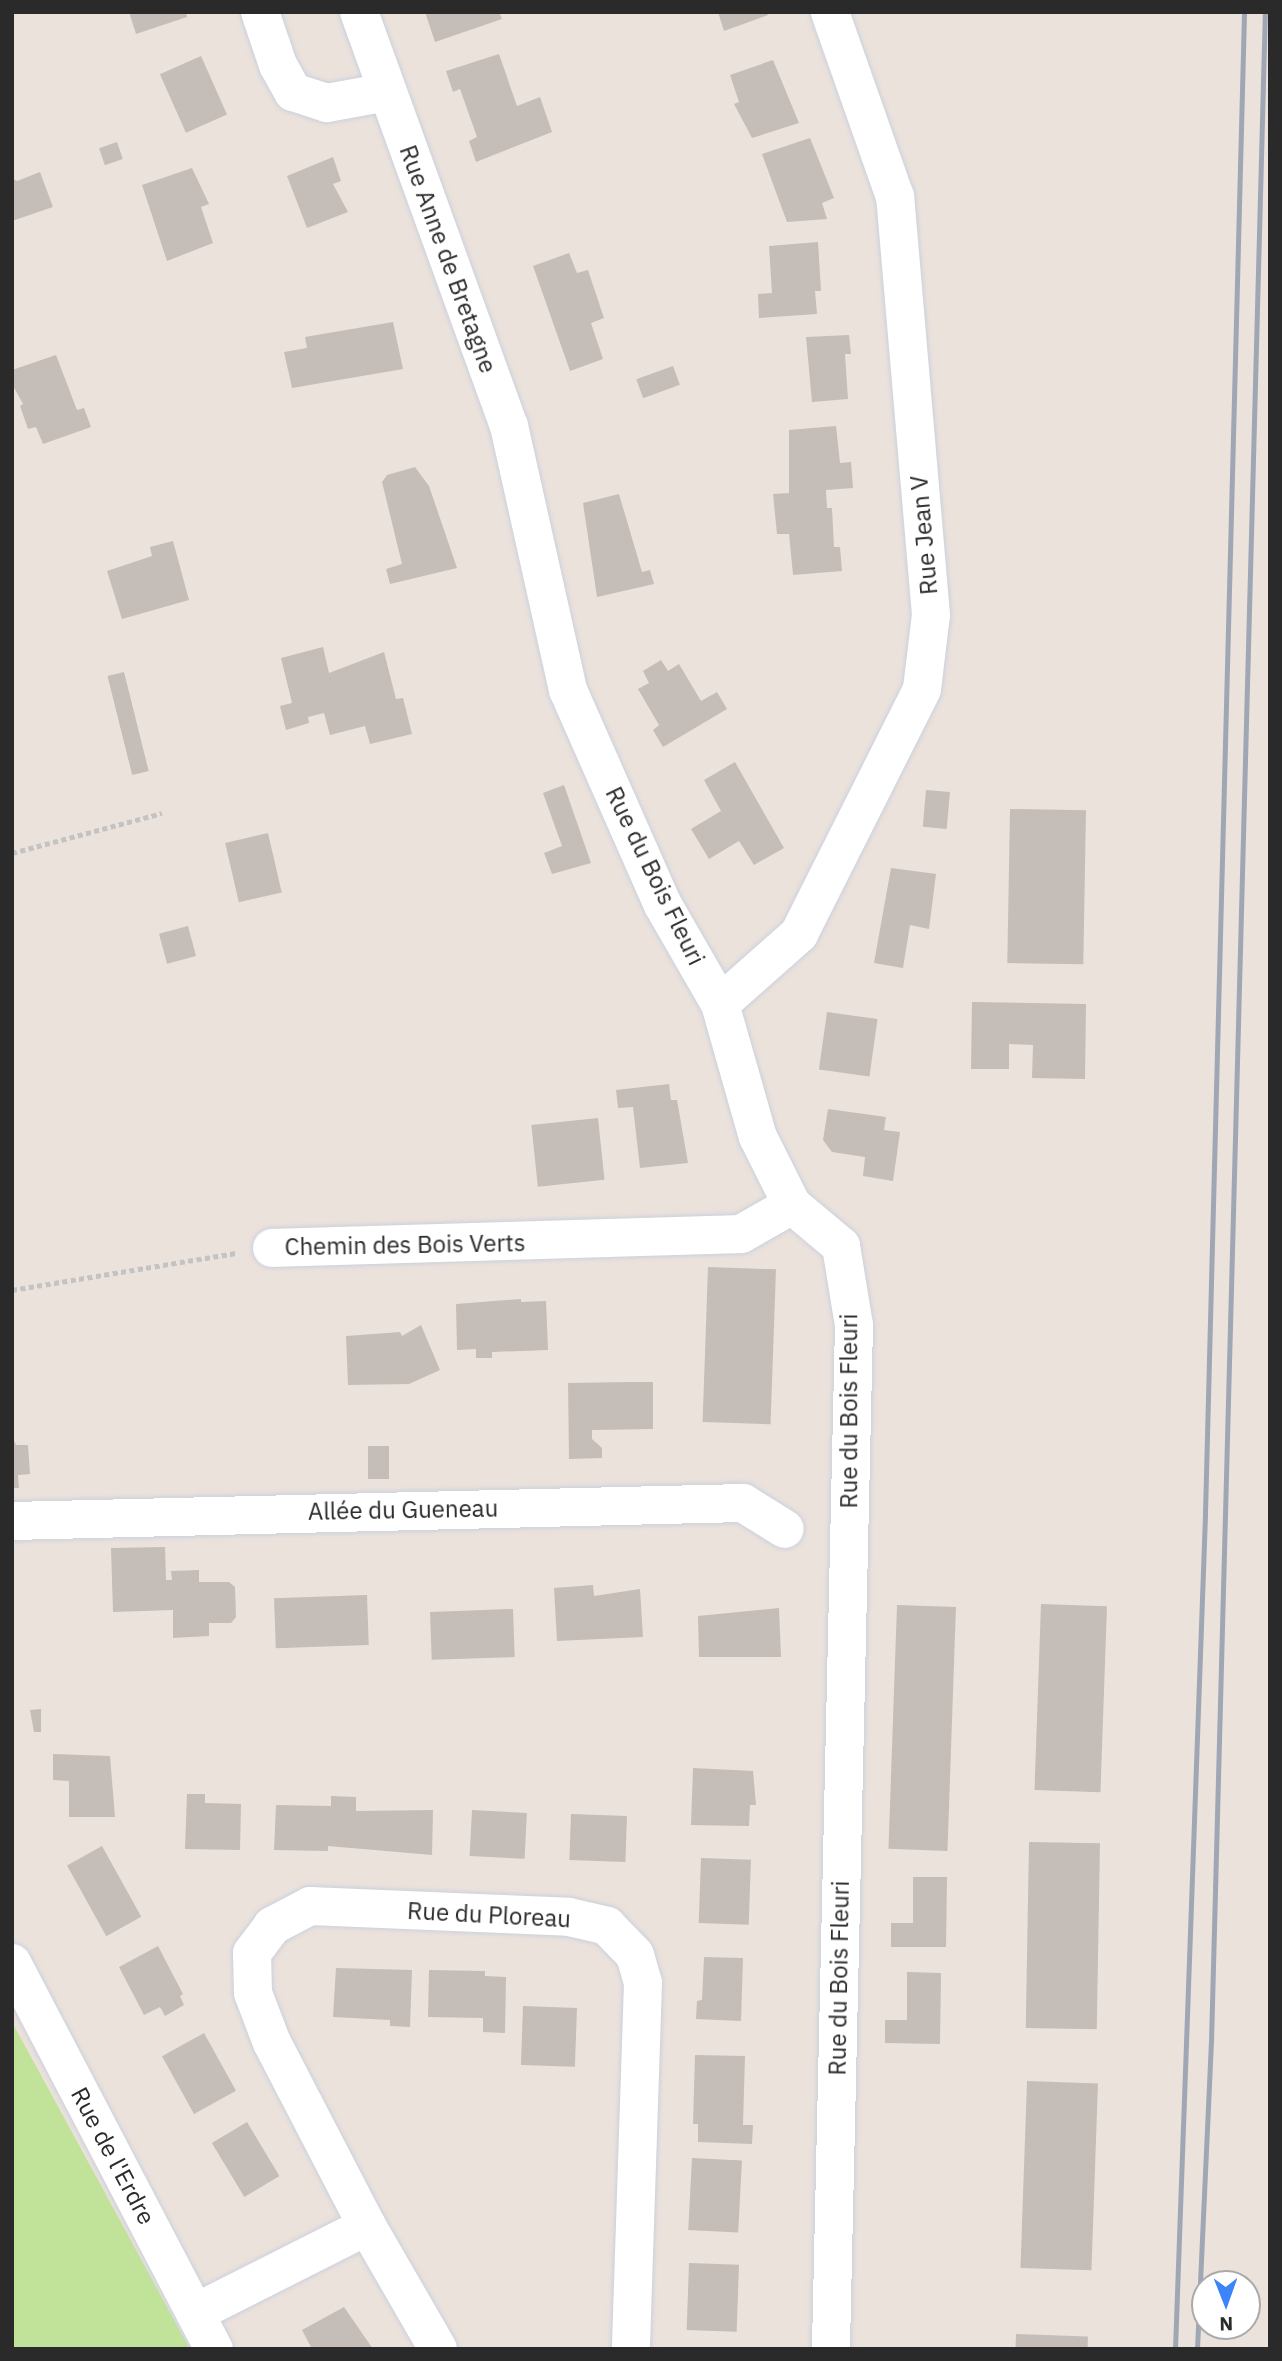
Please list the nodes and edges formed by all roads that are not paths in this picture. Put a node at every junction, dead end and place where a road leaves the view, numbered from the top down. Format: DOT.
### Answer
graph roads {
  1 [pos="260,12"];
  2 [pos="359,12"];
  3 [pos="830,12"];
  4 [pos="387,92"];
  5 [pos="509,426"];
  6 [pos="720,1004"];
  7 [pos="792,1205"];
  8 [pos="272,1248"];
  9 [pos="12,1521"];
  10 [pos="785,1529"];
  11 [pos="12,1963"];
  12 [pos="367,2226"];
  13 [pos="195,2313"];
  14 [pos="214,2349"];
  15 [pos="438,2349"];
  16 [pos="631,2349"];
  17 [pos="831,2349"];
  1 -- 4 [label="street"];
  2 -- 4 [label="street, Rue Anne de Bretagne"];
  3 -- 6 [label="street, Rue Jean V"];
  4 -- 5 [label="street, Rue Anne de Bretagne"];
  5 -- 6 [label="street, Rue du Bois Fleuri"];
  6 -- 7 [label="street, Rue du Bois Fleuri"];
  7 -- 8 [label="street, Chemin des Bois Verts"];
  7 -- 17 [label="street, Rue du Bois Fleuri"];
  9 -- 10 [label="street, Allée du Gueneau"];
  11 -- 13 [label="street, Rue de l'Erdre"];
  12 -- 13 [label="street"];
  12 -- 15 [label="street, Rue du Ploreau"];
  12 -- 16 [label="street, Rue du Ploreau"];
  13 -- 14 [label="street, Rue de l'Erdre"];
}
